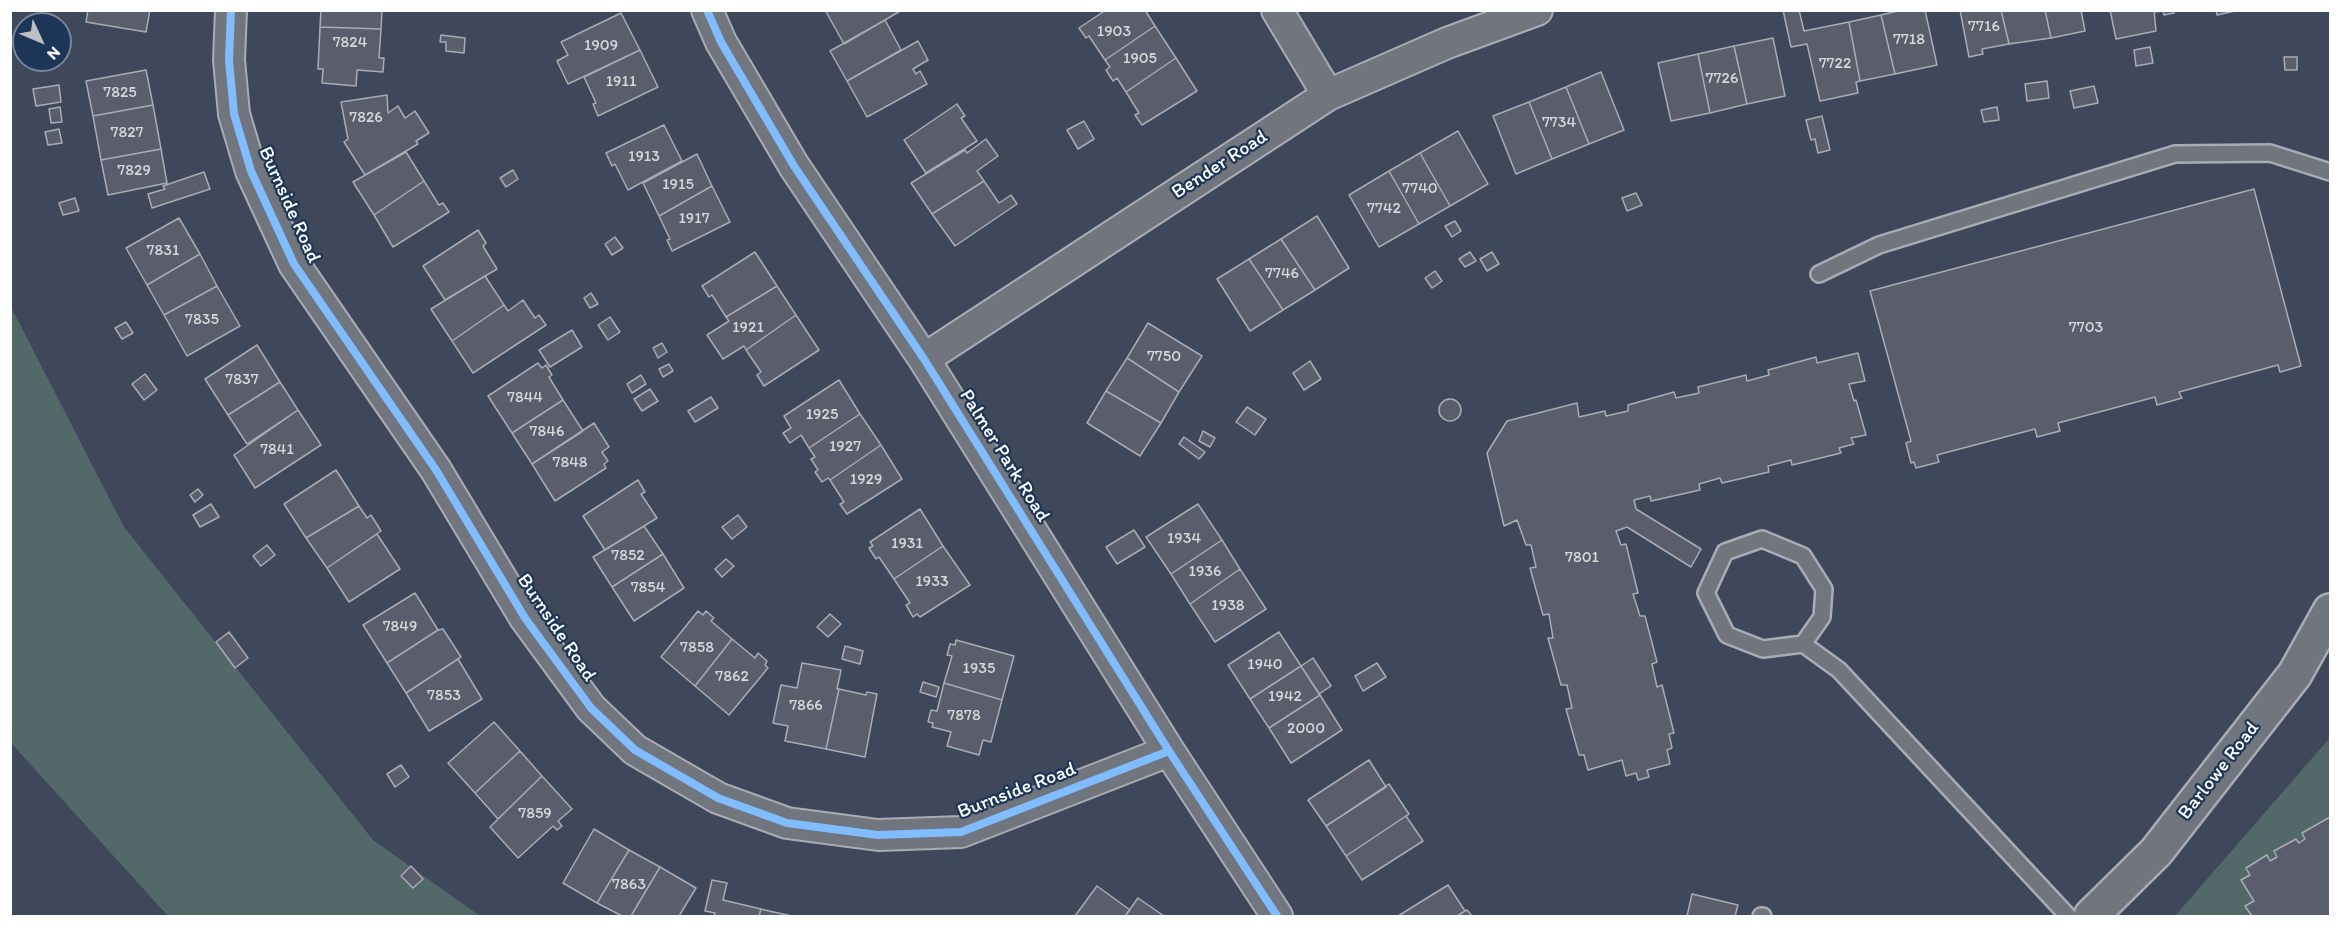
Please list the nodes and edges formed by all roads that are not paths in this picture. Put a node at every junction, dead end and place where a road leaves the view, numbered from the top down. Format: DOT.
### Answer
graph roads {
  1 [pos="231,10"];
  2 [pos="707,10"];
  3 [pos="1277,10"];
  4 [pos="1536,10"];
  5 [pos="1328,94"];
  6 [pos="2331,172"];
  7 [pos="1819,274"];
  8 [pos="924,359"];
  9 [pos="2331,611"];
  10 [pos="1803,644"];
  11 [pos="1168,750"];
  12 [pos="1277,916"];
  13 [pos="2068,916"];
  14 [pos="2091,916"];
  1 -- 11 [label="street, Burnside Road"];
  2 -- 8 [label="street, Palmer Park Road"];
  3 -- 5 [label="street"];
  4 -- 5 [label="street, Bender Road"];
  5 -- 8 [label="street, Bender Road"];
  6 -- 7 [label="lane"];
  8 -- 11 [label="street, Palmer Park Road"];
  9 -- 14 [label="street, Barlowe Road"];
  10 -- 10 [label="lane"];
  10 -- 13 [label="lane"];
  11 -- 12 [label="street, Palmer Park Road"];
}
